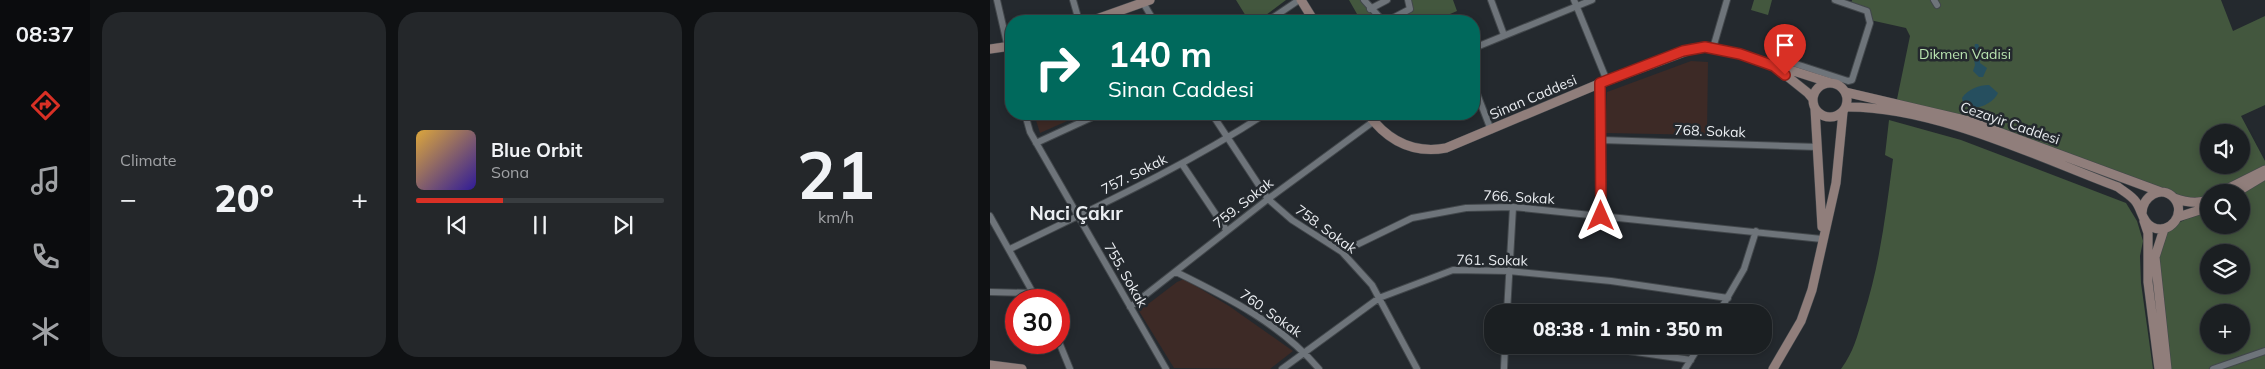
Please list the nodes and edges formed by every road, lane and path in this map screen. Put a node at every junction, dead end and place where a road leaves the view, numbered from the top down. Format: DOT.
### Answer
graph roads {
  1 [pos="997,0"];
  2 [pos="1073,0"];
  3 [pos="1300,0"];
  4 [pos="1364,0"];
  5 [pos="1387,0"];
  6 [pos="1408,0"];
  7 [pos="1491,0"];
  8 [pos="1592,0"];
  9 [pos="1727,0"];
  10 [pos="1835,0"];
  11 [pos="1145,1"];
  12 [pos="1575,3"];
  13 [pos="1370,8"];
  14 [pos="1077,15"];
  15 [pos="1106,15"];
  16 [pos="1151,15"];
  17 [pos="1277,15"];
  18 [pos="1310,15"];
  19 [pos="1377,15"];
  20 [pos="1398,15"];
  21 [pos="1005,28"];
  22 [pos="1504,36"];
  23 [pos="1480,46"];
  24 [pos="1005,47"];
  25 [pos="1712,48"];
  26 [pos="990,49"];
  27 [pos="1774,66"];
  28 [pos="1604,82"];
  29 [pos="1832,83"];
  30 [pos="1845,92"];
  31 [pos="1813,99"];
  32 [pos="1480,102"];
  33 [pos="1899,108"];
  34 [pos="1815,109"];
  35 [pos="1844,110"];
  36 [pos="1027,120"];
  37 [pos="1086,120"];
  38 [pos="1216,120"];
  39 [pos="1256,120"];
  40 [pos="1368,120"];
  41 [pos="1373,120"];
  42 [pos="1491,130"];
  43 [pos="1228,138"];
  44 [pos="1601,140"];
  45 [pos="1036,143"];
  46 [pos="1818,147"];
  47 [pos="1182,164"];
  48 [pos="2262,174"];
  49 [pos="2239,184"];
  50 [pos="2248,184"];
  51 [pos="2162,192"];
  52 [pos="2174,198"];
  53 [pos="1268,199"];
  54 [pos="2200,201"];
  55 [pos="1513,207"];
  56 [pos="2200,210"];
  57 [pos="990,216"];
  58 [pos="1078,216"];
  59 [pos="1601,216"];
  60 [pos="2142,216"];
  61 [pos="2178,217"];
  62 [pos="2164,229"];
  63 [pos="1227,231"];
  64 [pos="1756,231"];
  65 [pos="1822,239"];
  66 [pos="1010,249"];
  67 [pos="1342,252"];
  68 [pos="1509,271"];
  69 [pos="1176,272"];
  70 [pos="1031,289"];
  71 [pos="990,292"];
  72 [pos="1005,292"];
  73 [pos="1379,298"];
  74 [pos="1728,298"];
  75 [pos="1507,304"];
  76 [pos="1724,304"];
  77 [pos="1130,307"];
  78 [pos="2265,351"];
  79 [pos="1305,352"];
  80 [pos="1064,354"];
  81 [pos="1505,354"];
  82 [pos="1649,354"];
  83 [pos="1695,354"];
  84 [pos="1691,360"];
  85 [pos="993,367"];
  86 [pos="1022,369"];
  87 [pos="1070,369"];
  88 [pos="1166,369"];
  89 [pos="1282,369"];
  90 [pos="1319,369"];
  91 [pos="1417,369"];
  92 [pos="1504,369"];
  93 [pos="1685,369"];
  94 [pos="1772,369"];
  95 [pos="2159,369"];
  96 [pos="2167,369"];
  97 [pos="2213,369"];
  1 -- 21 [label="street"];
  2 -- 14 [label="street"];
  3 -- 17 [label="street"];
  3 -- 18 [label="main road"];
  4 -- 13 [label="street"];
  5 -- 13 [label="street"];
  6 -- 20 [label="street"];
  7 -- 22 [label="street"];
  8 -- 12 [label="street"];
  9 -- 25 [label="street"];
  10 -- 27 [label="street"];
  11 -- 15 [label="main road"];
  11 -- 16 [label="street"];
  12 -- 22 [label="street"];
  12 -- 28 [label="street"];
  13 -- 19 [label="street"];
  22 -- 23 [label="street"];
  24 -- 26 [label="main road"];
  25 -- 27 [label="main road, Sinan Caddesi"];
  25 -- 28 [label="main road, Sinan Caddesi"];
  27 -- 29 [label="main road, Sinan Caddesi"];
  27 -- 31 [label="main road, Sinan Caddesi"];
  28 -- 42 [label="main road, Sinan Caddesi"];
  28 -- 44 [label="street"];
  29 -- 30 [label="main road"];
  29 -- 31 [label="main road"];
  30 -- 33 [label="main road, Cezayir Caddesi"];
  30 -- 35 [label="main road"];
  31 -- 34 [label="main road"];
  32 -- 42 [label="street"];
  33 -- 35 [label="main road, Cezayir Caddesi"];
  33 -- 51 [label="main road, Cezayir Caddesi"];
  33 -- 60 [label="main road, Cezayir Caddesi"];
  34 -- 35 [label="main road"];
  34 -- 46 [label="main road"];
  35 -- 65 [label="main road"];
  36 -- 45 [label="street, 755. Sokak"];
  37 -- 45 [label="street"];
  38 -- 43 [label="street, 758. Sokak"];
  39 -- 43 [label="street, 757. Sokak"];
  40 -- 53 [label="street, 759. Sokak"];
  41 -- 42 [label="main road, Sinan Caddesi"];
  43 -- 47 [label="street, 757. Sokak"];
  43 -- 53 [label="street, 758. Sokak"];
  44 -- 46 [label="street, 768. Sokak"];
  44 -- 59 [label="street"];
  45 -- 58 [label="street, 755. Sokak"];
  46 -- 65 [label="main road"];
  47 -- 58 [label="street, 757. Sokak"];
  47 -- 63 [label="street"];
  48 -- 49 [label="main road"];
  48 -- 50 [label="main road"];
  51 -- 52 [label="main road"];
  51 -- 60 [label="main road"];
  52 -- 54 [label="main road"];
  52 -- 61 [label="main road"];
  53 -- 63 [label="street, 759. Sokak"];
  53 -- 67 [label="street, 758. Sokak"];
  55 -- 59 [label="street, 766. Sokak"];
  55 -- 67 [label="street, 766. Sokak"];
  55 -- 68 [label="street"];
  56 -- 61 [label="main road"];
  57 -- 66 [label="street"];
  58 -- 66 [label="street, 757. Sokak"];
  58 -- 77 [label="street, 755. Sokak"];
  59 -- 64 [label="street, 766. Sokak"];
  60 -- 62 [label="main road"];
  60 -- 95 [label="main road"];
  61 -- 62 [label="main road"];
  62 -- 96 [label="main road"];
  63 -- 69 [label="street, 759. Sokak"];
  64 -- 65 [label="street, 766. Sokak"];
  64 -- 74 [label="street"];
  65 -- 94 [label="main road"];
  66 -- 70 [label="street"];
  67 -- 73 [label="street, 758. Sokak"];
  68 -- 73 [label="street, 761. Sokak"];
  68 -- 74 [label="street, 761. Sokak"];
  68 -- 75 [label="street"];
  69 -- 77 [label="street, 759. Sokak"];
  69 -- 79 [label="street, 760. Sokak"];
  71 -- 72 [label="street"];
  73 -- 79 [label="street, 761. Sokak"];
  73 -- 91 [label="street, 758. Sokak"];
  74 -- 76 [label="street"];
  77 -- 88 [label="street, 755. Sokak"];
  78 -- 97 [label="street"];
  79 -- 89 [label="street, 761. Sokak"];
  79 -- 90 [label="street, 760. Sokak"];
  80 -- 87 [label="street"];
  81 -- 92 [label="street"];
  82 -- 84 [label="street"];
  83 -- 84 [label="street"];
  84 -- 93 [label="street"];
  85 -- 86 [label="main road"];
}
